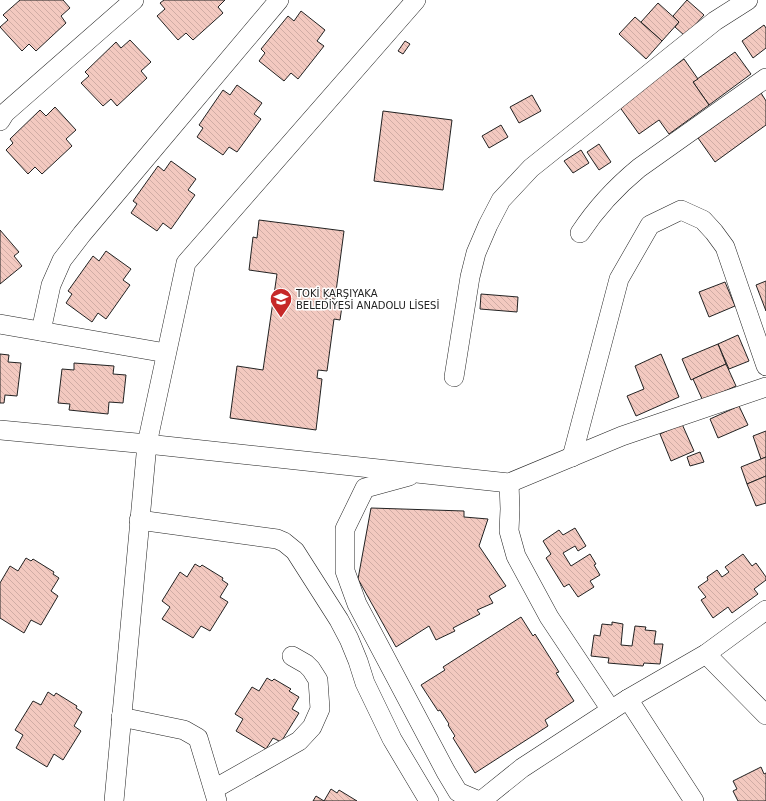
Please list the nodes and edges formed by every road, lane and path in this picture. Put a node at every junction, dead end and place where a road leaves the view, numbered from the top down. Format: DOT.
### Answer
graph roads {
  1 [pos="134,0"];
  2 [pos="279,0"];
  3 [pos="416,0"];
  4 [pos="748,0"];
  5 [pos="766,78"];
  6 [pos="0,121"];
  7 [pos="580,233"];
  8 [pos="0,324"];
  9 [pos="41,331"];
  10 [pos="166,353"];
  11 [pos="766,366"];
  12 [pos="454,377"];
  13 [pos="766,387"];
  14 [pos="0,430"];
  15 [pos="147,444"];
  16 [pos="572,457"];
  17 [pos="417,473"];
  18 [pos="509,483"];
  19 [pos="139,520"];
  20 [pos="766,610"];
  21 [pos="706,654"];
  22 [pos="292,656"];
  23 [pos="628,699"];
  24 [pos="611,710"];
  25 [pos="766,715"];
  26 [pos="121,717"];
  27 [pos="215,795"];
  28 [pos="114,801"];
  29 [pos="429,801"];
  30 [pos="480,801"];
  31 [pos="694,801"];
  1 -- 6 [label="street"];
  2 -- 9 [label="street"];
  3 -- 10 [label="street"];
  4 -- 12 [label="street"];
  5 -- 7 [label="street"];
  8 -- 9 [label="street"];
  9 -- 10 [label="street"];
  10 -- 15 [label="street"];
  11 -- 16 [label="street"];
  13 -- 16 [label="street"];
  14 -- 15 [label="street"];
  15 -- 17 [label="street"];
  15 -- 19 [label="street"];
  16 -- 18 [label="street"];
  17 -- 18 [label="street"];
  17 -- 30 [label="street"];
  18 -- 24 [label="street"];
  19 -- 26 [label="street"];
  19 -- 29 [label="street"];
  20 -- 21 [label="street"];
  21 -- 23 [label="street"];
  21 -- 25 [label="street"];
  22 -- 27 [label="street"];
  23 -- 24 [label="street"];
  23 -- 31 [label="street"];
  24 -- 30 [label="street"];
  26 -- 27 [label="street"];
  26 -- 28 [label="street"];
}
